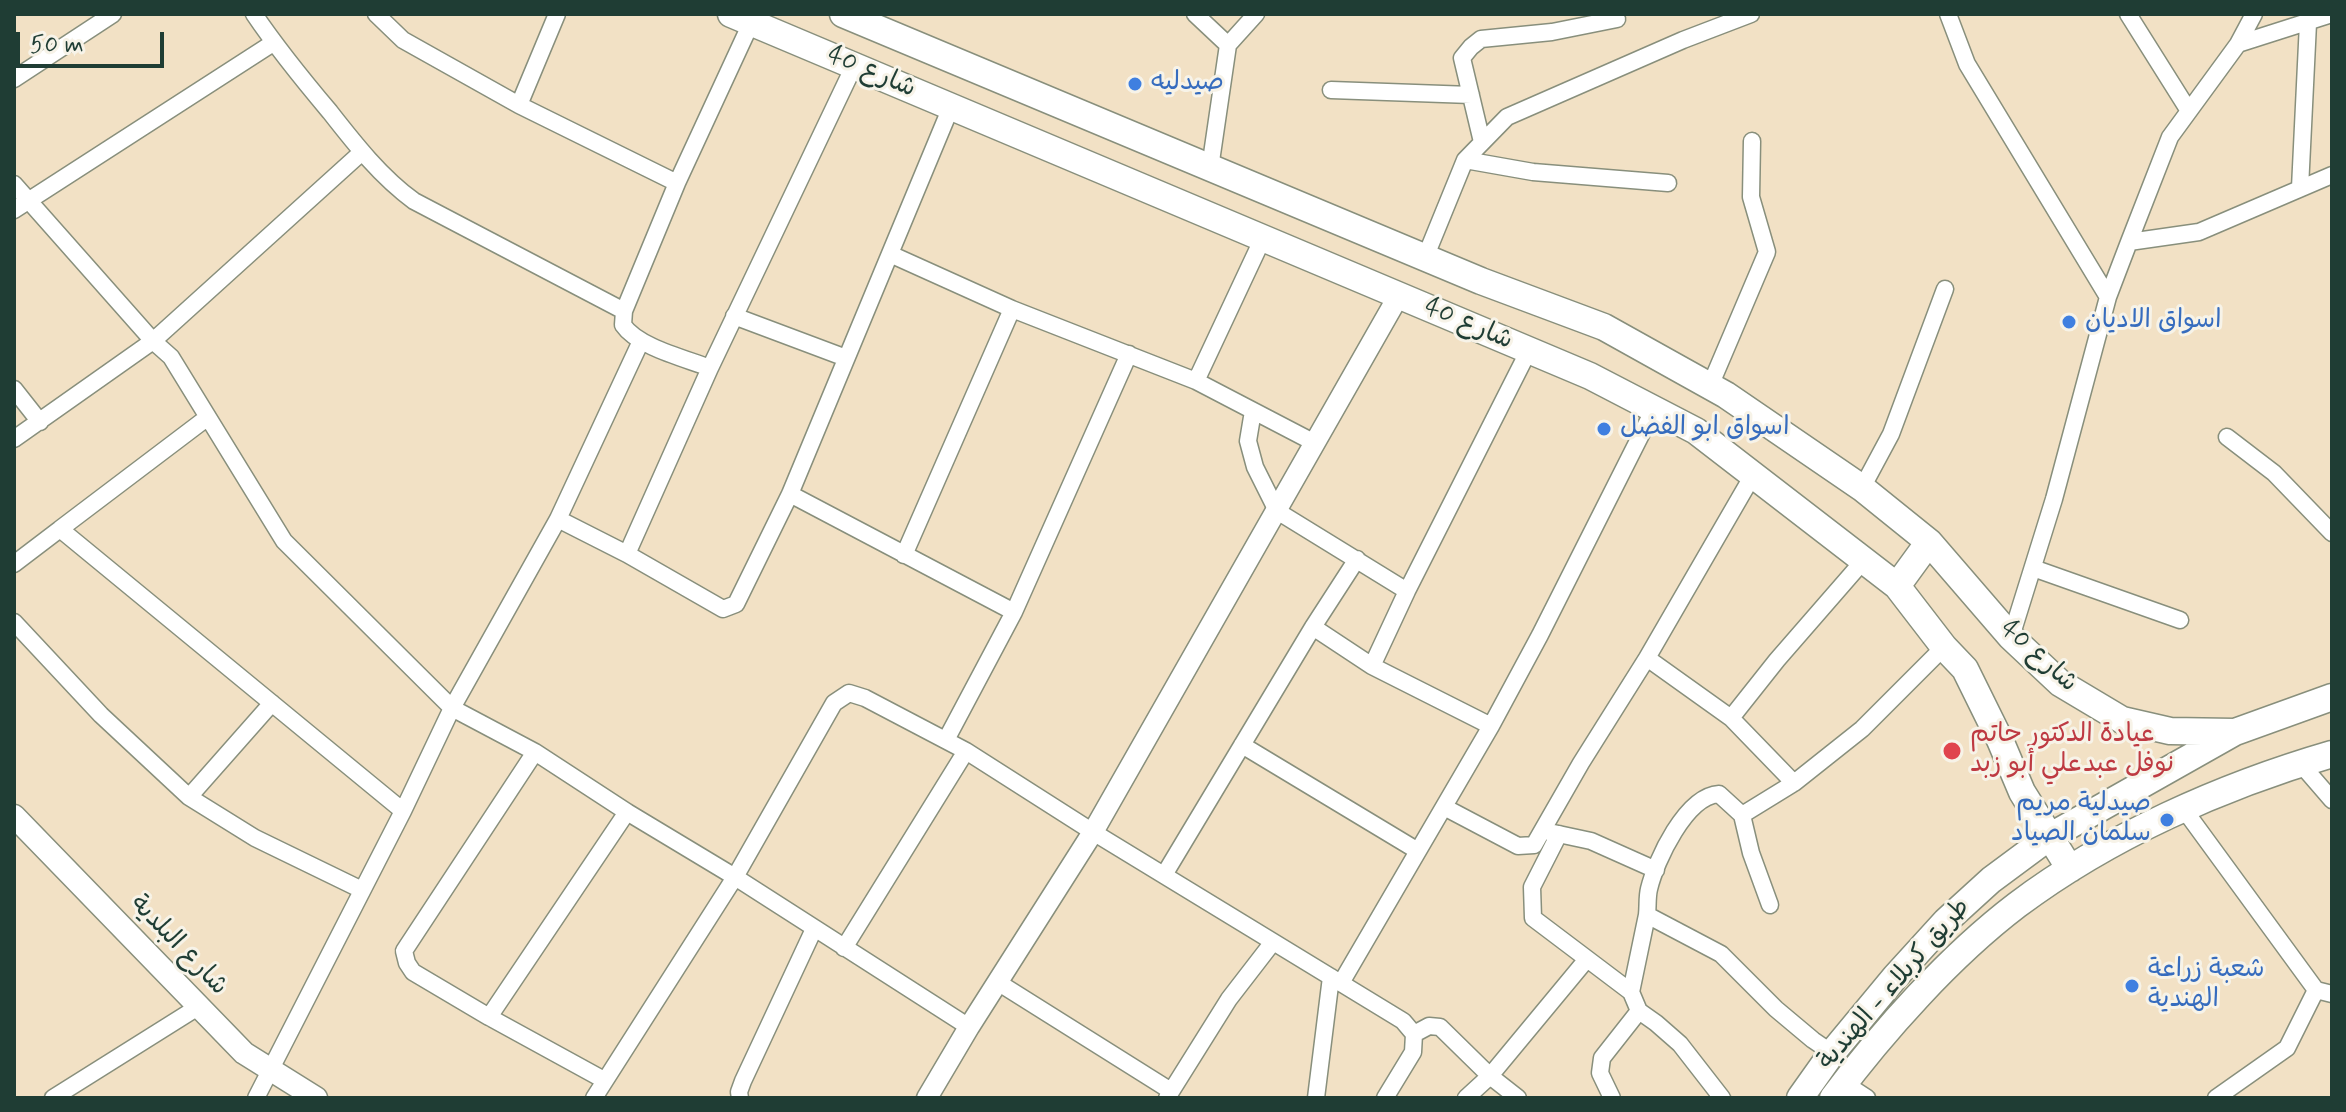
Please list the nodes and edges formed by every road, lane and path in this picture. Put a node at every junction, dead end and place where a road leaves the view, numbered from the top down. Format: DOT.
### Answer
graph roads {
  1 [pos="113,14"];
  2 [pos="254,14"];
  3 [pos="376,14"];
  4 [pos="557,14"];
  5 [pos="843,14"];
  6 [pos="1195,14"];
  7 [pos="1256,14"];
  8 [pos="1751,14"];
  9 [pos="1948,14"];
  10 [pos="2128,14"];
  11 [pos="2254,14"];
  12 [pos="2332,14"];
  13 [pos="741,18"];
  14 [pos="1617,19"];
  15 [pos="2308,23"];
  16 [pos="273,43"];
  17 [pos="2238,44"];
  18 [pos="1228,45"];
  19 [pos="854,66"];
  20 [pos="14,79"];
  21 [pos="1331,90"];
  22 [pos="1471,95"];
  23 [pos="519,105"];
  24 [pos="951,107"];
  25 [pos="2189,111"];
  26 [pos="1752,141"];
  27 [pos="1482,142"];
  28 [pos="362,152"];
  29 [pos="1465,160"];
  30 [pos="1210,168"];
  31 [pos="2332,175"];
  32 [pos="677,183"];
  33 [pos="1668,183"];
  34 [pos="14,184"];
  35 [pos="2300,188"];
  36 [pos="21,206"];
  37 [pos="1263,238"];
  38 [pos="2129,242"];
  39 [pos="890,254"];
  40 [pos="1425,258"];
  41 [pos="1945,289"];
  42 [pos="1399,295"];
  43 [pos="2108,297"];
  44 [pos="1012,309"];
  45 [pos="624,311"];
  46 [pos="734,316"];
  47 [pos="153,341"];
  48 [pos="641,341"];
  49 [pos="1529,350"];
  50 [pos="1129,354"];
  51 [pos="846,358"];
  52 [pos="710,368"];
  53 [pos="1196,381"];
  54 [pos="1710,386"];
  55 [pos="14,389"];
  56 [pos="1654,409"];
  57 [pos="1253,411"];
  58 [pos="208,417"];
  59 [pos="40,422"];
  60 [pos="2227,437"];
  61 [pos="14,439"];
  62 [pos="1315,443"];
  63 [pos="1753,475"];
  64 [pos="1862,488"];
  65 [pos="790,494"];
  66 [pos="1277,511"];
  67 [pos="558,519"];
  68 [pos="60,529"];
  69 [pos="2332,533"];
  70 [pos="1929,542"];
  71 [pos="627,554"];
  72 [pos="904,555"];
  73 [pos="1357,559"];
  74 [pos="1864,560"];
  75 [pos="14,564"];
  76 [pos="2033,568"];
  77 [pos="1897,586"];
  78 [pos="1407,591"];
  79 [pos="1014,612"];
  80 [pos="2180,620"];
  81 [pos="14,622"];
  82 [pos="1313,627"];
  83 [pos="2011,637"];
  84 [pos="1944,647"];
  85 [pos="1647,658"];
  86 [pos="1372,666"];
  87 [pos="2332,697"];
  88 [pos="272,703"];
  89 [pos="452,708"];
  90 [pos="1731,718"];
  91 [pos="1491,726"];
  92 [pos="2235,732"];
  93 [pos="946,740"];
  94 [pos="1242,745"];
  95 [pos="966,751"];
  96 [pos="535,752"];
  97 [pos="2332,754"];
  98 [pos="2300,763"];
  99 [pos="1794,783"];
  100 [pos="189,797"];
  101 [pos="2332,800"];
  102 [pos="1444,807"];
  103 [pos="2183,808"];
  104 [pos="403,811"];
  105 [pos="627,812"];
  106 [pos="1742,815"];
  107 [pos="14,816"];
  108 [pos="1093,832"];
  109 [pos="1551,832"];
  110 [pos="2049,837"];
  111 [pos="1418,851"];
  112 [pos="2070,869"];
  113 [pos="1656,870"];
  114 [pos="1164,875"];
  115 [pos="735,877"];
  116 [pos="362,890"];
  117 [pos="1970,899"];
  118 [pos="1770,905"];
  119 [pos="1647,915"];
  120 [pos="1993,926"];
  121 [pos="814,929"];
  122 [pos="1273,942"];
  123 [pos="844,948"];
  124 [pos="1587,959"];
  125 [pos="1336,980"];
  126 [pos="999,983"];
  127 [pos="1631,992"];
  128 [pos="2324,992"];
  129 [pos="198,1007"];
  130 [pos="1639,1011"];
  131 [pos="489,1017"];
  132 [pos="969,1027"];
  133 [pos="1414,1034"];
  134 [pos="1832,1053"];
  135 [pos="270,1069"];
  136 [pos="1490,1076"];
  137 [pos="604,1080"];
  138 [pos="1839,1090"];
  139 [pos="1169,1094"];
  140 [pos="53,1098"];
  141 [pos="256,1098"];
  142 [pos="316,1098"];
  143 [pos="594,1098"];
  144 [pos="740,1098"];
  145 [pos="927,1098"];
  146 [pos="1316,1098"];
  147 [pos="1385,1098"];
  148 [pos="1466,1098"];
  149 [pos="1518,1098"];
  150 [pos="1612,1098"];
  151 [pos="1722,1098"];
  152 [pos="1800,1098"];
  153 [pos="1867,1098"];
  154 [pos="2216,1098"];
  1 -- 20 [label="street"];
  2 -- 16 [label="street"];
  3 -- 23 [label="street"];
  4 -- 23 [label="street"];
  5 -- 30 [label="main road, شارع 40"];
  6 -- 18 [label="street"];
  7 -- 18 [label="street"];
  8 -- 27 [label="street"];
  9 -- 43 [label="street"];
  10 -- 25 [label="street"];
  11 -- 17 [label="street"];
  12 -- 15 [label="street"];
  13 -- 19 [label="main road, شارع 40"];
  13 -- 32 [label="street"];
  14 -- 22 [label="street"];
  15 -- 17 [label="street"];
  15 -- 35 [label="street"];
  16 -- 28 [label="street"];
  16 -- 36 [label="street"];
  17 -- 25 [label="street"];
  18 -- 30 [label="street"];
  19 -- 24 [label="main road, شارع 40"];
  19 -- 46 [label="street"];
  21 -- 22 [label="street"];
  22 -- 27 [label="street"];
  23 -- 32 [label="street"];
  24 -- 37 [label="main road, شارع 40"];
  24 -- 39 [label="street"];
  25 -- 38 [label="street"];
  26 -- 54 [label="street"];
  27 -- 29 [label="street"];
  28 -- 45 [label="street"];
  28 -- 47 [label="street"];
  29 -- 33 [label="street"];
  29 -- 40 [label="street"];
  30 -- 40 [label="main road, شارع 40"];
  31 -- 35 [label="street"];
  32 -- 45 [label="street"];
  34 -- 36 [label="street"];
  35 -- 38 [label="street"];
  36 -- 47 [label="street"];
  37 -- 42 [label="main road, شارع 40"];
  37 -- 53 [label="street"];
  38 -- 43 [label="street"];
  39 -- 44 [label="street"];
  39 -- 51 [label="street"];
  40 -- 54 [label="main road, شارع 40"];
  41 -- 64 [label="street"];
  42 -- 49 [label="main road, شارع 40"];
  42 -- 62 [label="street"];
  43 -- 76 [label="street"];
  44 -- 50 [label="street"];
  44 -- 72 [label="street"];
  45 -- 48 [label="street"];
  46 -- 51 [label="street"];
  46 -- 52 [label="street"];
  47 -- 58 [label="street"];
  47 -- 59 [label="street"];
  48 -- 52 [label="street"];
  48 -- 67 [label="street"];
  49 -- 56 [label="main road, شارع 40"];
  49 -- 78 [label="street"];
  50 -- 53 [label="street"];
  50 -- 79 [label="street"];
  51 -- 65 [label="street"];
  52 -- 71 [label="street"];
  53 -- 57 [label="street"];
  54 -- 64 [label="main road, شارع 40"];
  55 -- 59 [label="street"];
  56 -- 63 [label="main road, شارع 40"];
  56 -- 91 [label="street"];
  57 -- 62 [label="street"];
  57 -- 66 [label="street"];
  58 -- 68 [label="street"];
  58 -- 89 [label="street"];
  59 -- 61 [label="street"];
  60 -- 69 [label="street"];
  62 -- 66 [label="street"];
  63 -- 74 [label="main road, شارع 40"];
  63 -- 85 [label="street"];
  64 -- 70 [label="main road, شارع 40"];
  65 -- 71 [label="street"];
  65 -- 72 [label="street"];
  66 -- 73 [label="street"];
  66 -- 108 [label="street"];
  67 -- 71 [label="street"];
  67 -- 89 [label="street"];
  68 -- 75 [label="street"];
  68 -- 88 [label="street"];
  70 -- 77 [label="main road"];
  70 -- 83 [label="main road, شارع 40"];
  72 -- 79 [label="street"];
  73 -- 78 [label="street"];
  73 -- 82 [label="street"];
  74 -- 77 [label="main road, شارع 40"];
  74 -- 90 [label="street"];
  76 -- 80 [label="street"];
  76 -- 83 [label="street"];
  77 -- 84 [label="main road, شارع 40"];
  78 -- 86 [label="street"];
  79 -- 93 [label="street"];
  81 -- 100 [label="street"];
  82 -- 86 [label="street"];
  82 -- 94 [label="street"];
  83 -- 92 [label="main road, شارع 40"];
  84 -- 99 [label="street"];
  84 -- 110 [label="main road, شارع 40"];
  85 -- 90 [label="street"];
  85 -- 109 [label="street"];
  86 -- 91 [label="street"];
  87 -- 92 [label="main road, طريق كربلاء - الهندية"];
  88 -- 100 [label="street"];
  88 -- 104 [label="street"];
  89 -- 96 [label="street"];
  89 -- 104 [label="street"];
  90 -- 99 [label="street"];
  91 -- 102 [label="street"];
  92 -- 110 [label="main road, طريق كربلاء - الهندية"];
  93 -- 95 [label="street"];
  93 -- 115 [label="street"];
  94 -- 111 [label="street"];
  94 -- 114 [label="street"];
  95 -- 108 [label="street"];
  95 -- 123 [label="street"];
  96 -- 105 [label="street"];
  96 -- 131 [label="street"];
  97 -- 98 [label="main road"];
  98 -- 101 [label="street"];
  98 -- 103 [label="main road"];
  99 -- 106 [label="street"];
  100 -- 116 [label="street"];
  102 -- 109 [label="street"];
  102 -- 111 [label="street"];
  103 -- 112 [label="main road"];
  103 -- 128 [label="street"];
  104 -- 116 [label="street"];
  105 -- 115 [label="street"];
  105 -- 131 [label="street"];
  106 -- 113 [label="street"];
  106 -- 118 [label="street"];
  107 -- 129 [label="main road, شارع البلدية"];
  108 -- 114 [label="street"];
  108 -- 126 [label="street"];
  109 -- 113 [label="street"];
  109 -- 124 [label="street"];
  110 -- 112 [label="main road, شارع 40"];
  110 -- 117 [label="main road, طريق كربلاء - الهندية"];
  111 -- 125 [label="street"];
  112 -- 120 [label="main road"];
  113 -- 119 [label="street"];
  114 -- 122 [label="street"];
  115 -- 121 [label="street"];
  115 -- 137 [label="street"];
  116 -- 135 [label="street"];
  117 -- 120 [label="main road"];
  117 -- 134 [label="main road, طريق كربلاء - الهندية"];
  119 -- 127 [label="street"];
  119 -- 134 [label="street"];
  120 -- 138 [label="main road"];
  121 -- 123 [label="street"];
  121 -- 144 [label="street"];
  122 -- 125 [label="street"];
  122 -- 139 [label="street"];
  123 -- 132 [label="street"];
  124 -- 127 [label="street"];
  124 -- 136 [label="street"];
  125 -- 133 [label="street"];
  125 -- 146 [label="street"];
  126 -- 132 [label="street"];
  126 -- 139 [label="street"];
  127 -- 130 [label="street"];
  128 -- 154 [label="street"];
  129 -- 135 [label="main road, شارع البلدية"];
  129 -- 140 [label="street"];
  130 -- 150 [label="street"];
  130 -- 151 [label="street"];
  131 -- 137 [label="street"];
  132 -- 145 [label="street"];
  133 -- 136 [label="street"];
  133 -- 147 [label="street"];
  134 -- 152 [label="main road, طريق كربلاء - الهندية"];
  135 -- 141 [label="street"];
  135 -- 142 [label="main road, شارع البلدية"];
  136 -- 148 [label="street"];
  136 -- 149 [label="street"];
  137 -- 143 [label="street"];
  138 -- 153 [label="street"];
}
